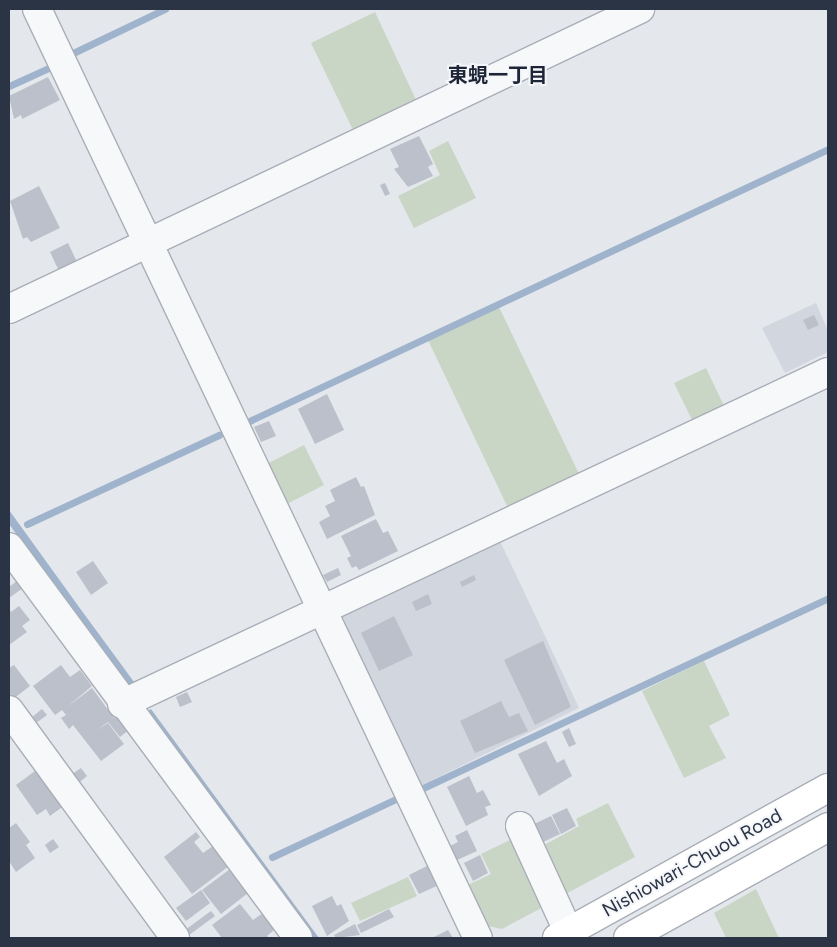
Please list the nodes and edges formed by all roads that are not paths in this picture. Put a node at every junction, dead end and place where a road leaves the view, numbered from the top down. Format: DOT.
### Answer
graph roads {
  1 [pos="37,9"];
  2 [pos="640,9"];
  3 [pos="147,243"];
  4 [pos="9,309"];
  5 [pos="828,372"];
  6 [pos="9,547"];
  7 [pos="322,613"];
  8 [pos="122,704"];
  9 [pos="9,710"];
  10 [pos="828,788"];
  11 [pos="520,826"];
  12 [pos="828,828"];
  13 [pos="562,935"];
  14 [pos="175,938"];
  15 [pos="298,938"];
  16 [pos="478,938"];
  17 [pos="628,938"];
  1 -- 3 [label="street"];
  2 -- 3 [label="street"];
  3 -- 4 [label="street"];
  3 -- 7 [label="street"];
  5 -- 7 [label="street"];
  6 -- 8 [label="street"];
  7 -- 8 [label="street"];
  7 -- 16 [label="street"];
  8 -- 15 [label="street"];
  9 -- 14 [label="street"];
  10 -- 13 [label="main road, Nishiowari-Chuou Road"];
  11 -- 13 [label="street"];
  12 -- 17 [label="main road, Nishiowari-Chuou Road"];
}
